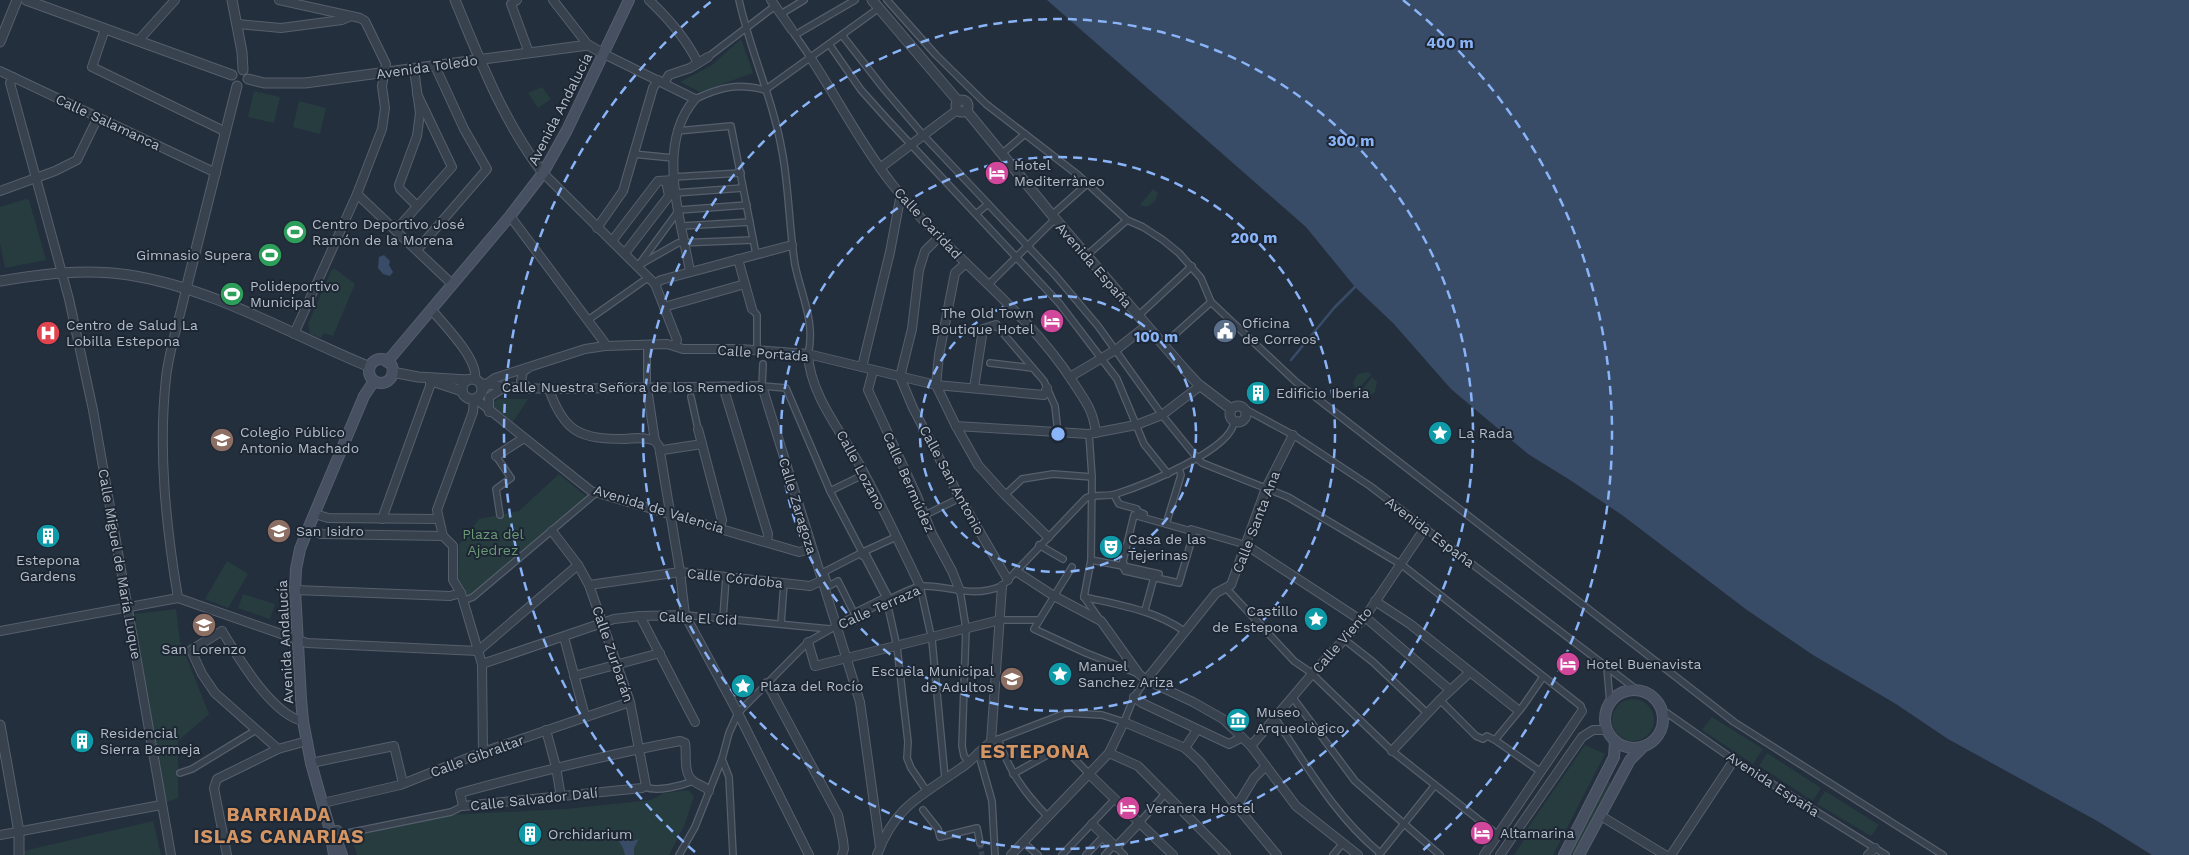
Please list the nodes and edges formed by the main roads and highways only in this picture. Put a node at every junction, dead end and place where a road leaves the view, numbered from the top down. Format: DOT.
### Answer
graph roads {
  1 [pos="629,0"];
  2 [pos="387,362"];
  3 [pos="374,381"];
  4 [pos="1615,742"];
  5 [pos="1643,747"];
  6 [pos="338,855"];
  7 [pos="1564,855"];
  8 [pos="1579,855"];
  1 -- 2 [label="main road, Avenida Andalucía"];
  2 -- 3 [label="main road"];
  2 -- 3 [label="main road"];
  3 -- 6 [label="main road, Avenida Andalucía"];
  4 -- 5 [label="main road"];
  4 -- 5 [label="main road"];
  4 -- 7 [label="main road"];
  5 -- 8 [label="main road"];
}
